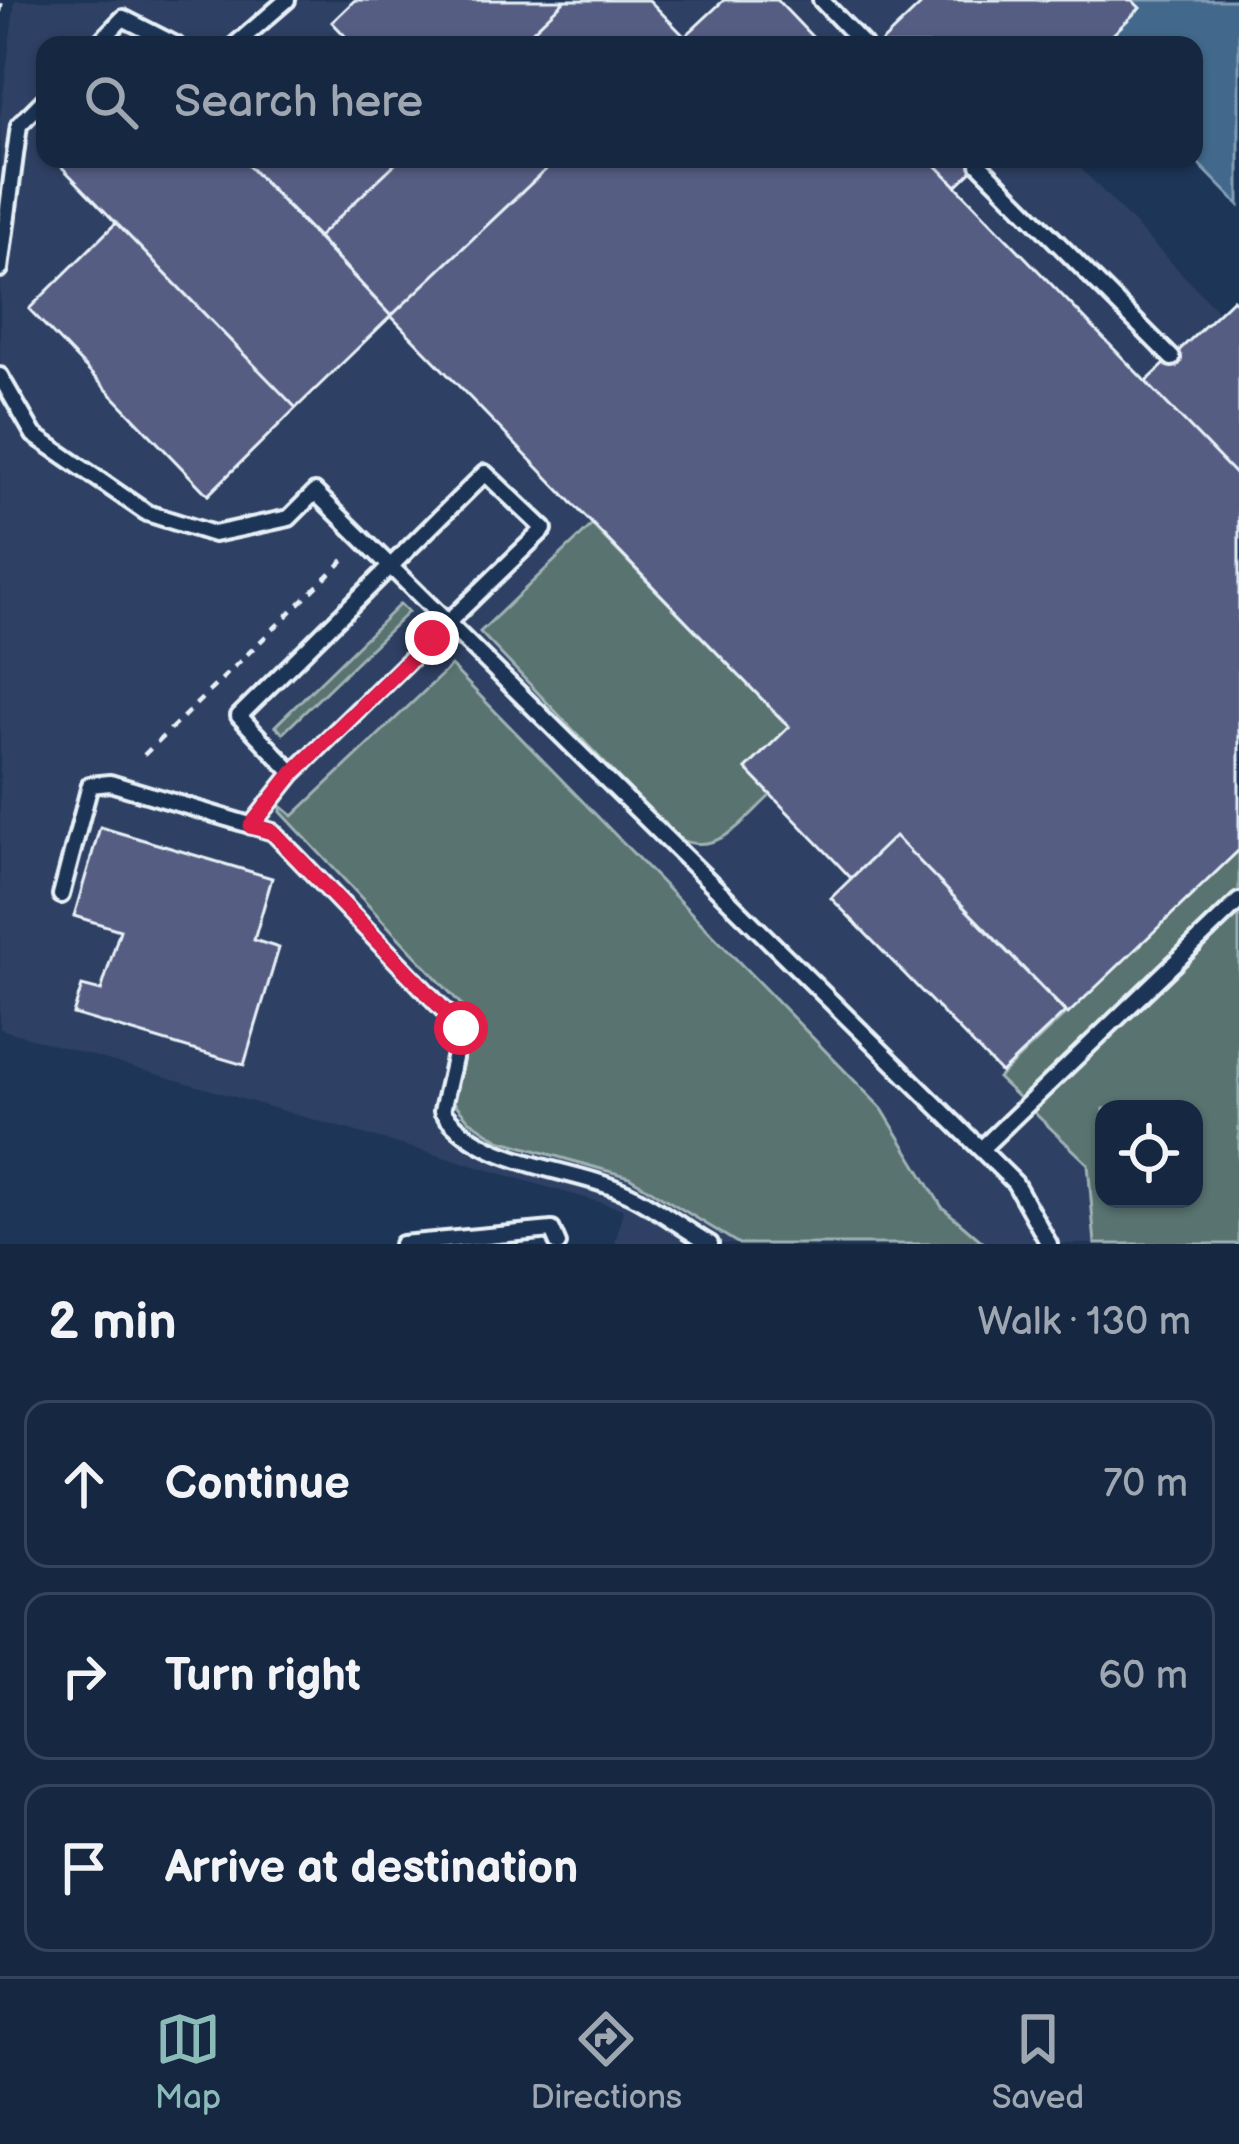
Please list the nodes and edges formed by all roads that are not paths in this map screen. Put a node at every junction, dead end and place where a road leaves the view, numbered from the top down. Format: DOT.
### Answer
graph roads {
  1 [pos="287,0"];
  2 [pos="820,0"];
  3 [pos="106,36"];
  4 [pos="158,36"];
  5 [pos="245,36"];
  6 [pos="855,36"];
  7 [pos="36,108"];
  8 [pos="983,168"];
  9 [pos="0,269"];
  10 [pos="1172,358"];
  11 [pos="0,376"];
  12 [pos="391,566"];
  13 [pos="446,625"];
  14 [pos="293,773"];
  15 [pos="251,826"];
  16 [pos="61,895"];
  17 [pos="1239,901"];
  18 [pos="981,1150"];
  19 [pos="402,1244"];
  20 [pos="558,1244"];
  21 [pos="710,1244"];
  22 [pos="1049,1244"];
  1 -- 5 [label="lane"];
  2 -- 6 [label="lane"];
  3 -- 4 [label="lane"];
  7 -- 9 [label="lane"];
  8 -- 10 [label="lane"];
  11 -- 12 [label="lane"];
  12 -- 13 [label="lane"];
  12 -- 13 [label="lane"];
  12 -- 14 [label="lane"];
  13 -- 14 [label="lane"];
  13 -- 18 [label="lane"];
  14 -- 15 [label="lane"];
  15 -- 16 [label="lane"];
  15 -- 21 [label="lane"];
  17 -- 18 [label="lane"];
  18 -- 22 [label="lane"];
  19 -- 20 [label="lane"];
}
